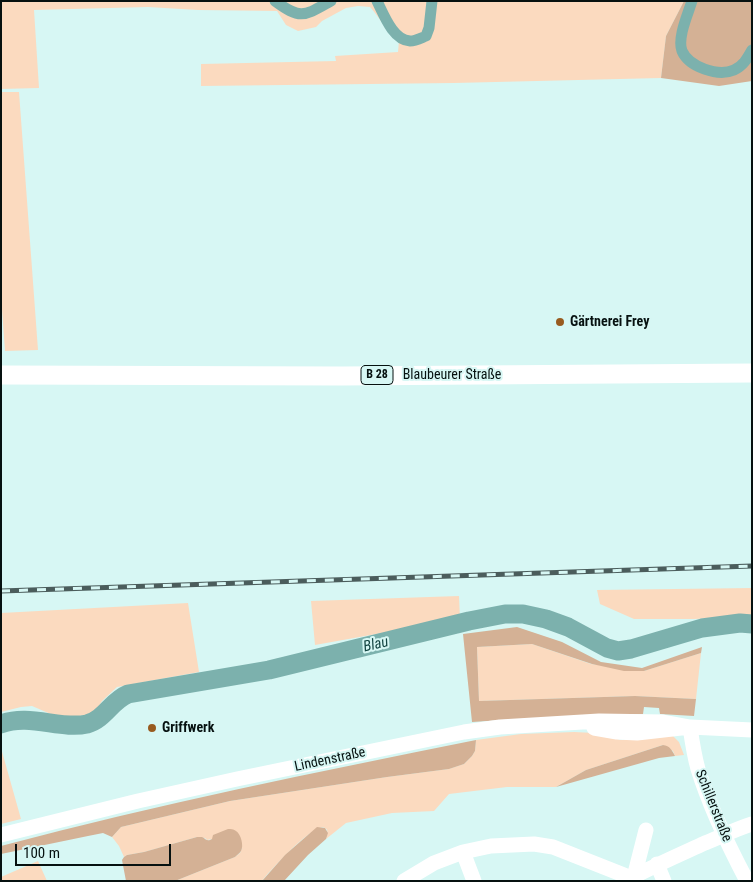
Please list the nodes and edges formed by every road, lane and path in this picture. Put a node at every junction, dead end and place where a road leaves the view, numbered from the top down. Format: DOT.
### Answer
graph roads {
  1 [pos="752,373"];
  2 [pos="1,375"];
  3 [pos="690,727"];
  4 [pos="752,730"];
  5 [pos="752,824"];
  6 [pos="646,830"];
  7 [pos="1,835"];
  8 [pos="724,835"];
  9 [pos="463,852"];
  10 [pos="657,864"];
  11 [pos="634,879"];
  12 [pos="404,881"];
  13 [pos="474,881"];
  14 [pos="664,881"];
  15 [pos="748,881"];
  1 -- 2 [label="main road, Blaubeurer Straße / B 28"];
  3 -- 4 [label="street, Lindenstraße"];
  3 -- 7 [label="street, Lindenstraße"];
  3 -- 8 [label="street, Schillerstraße"];
  5 -- 8 [label="street"];
  6 -- 11 [label="street"];
  8 -- 10 [label="street"];
  8 -- 15 [label="street, Schillerstraße"];
  9 -- 11 [label="street"];
  9 -- 12 [label="street"];
  9 -- 13 [label="street"];
  10 -- 11 [label="street"];
  10 -- 14 [label="street"];
}
